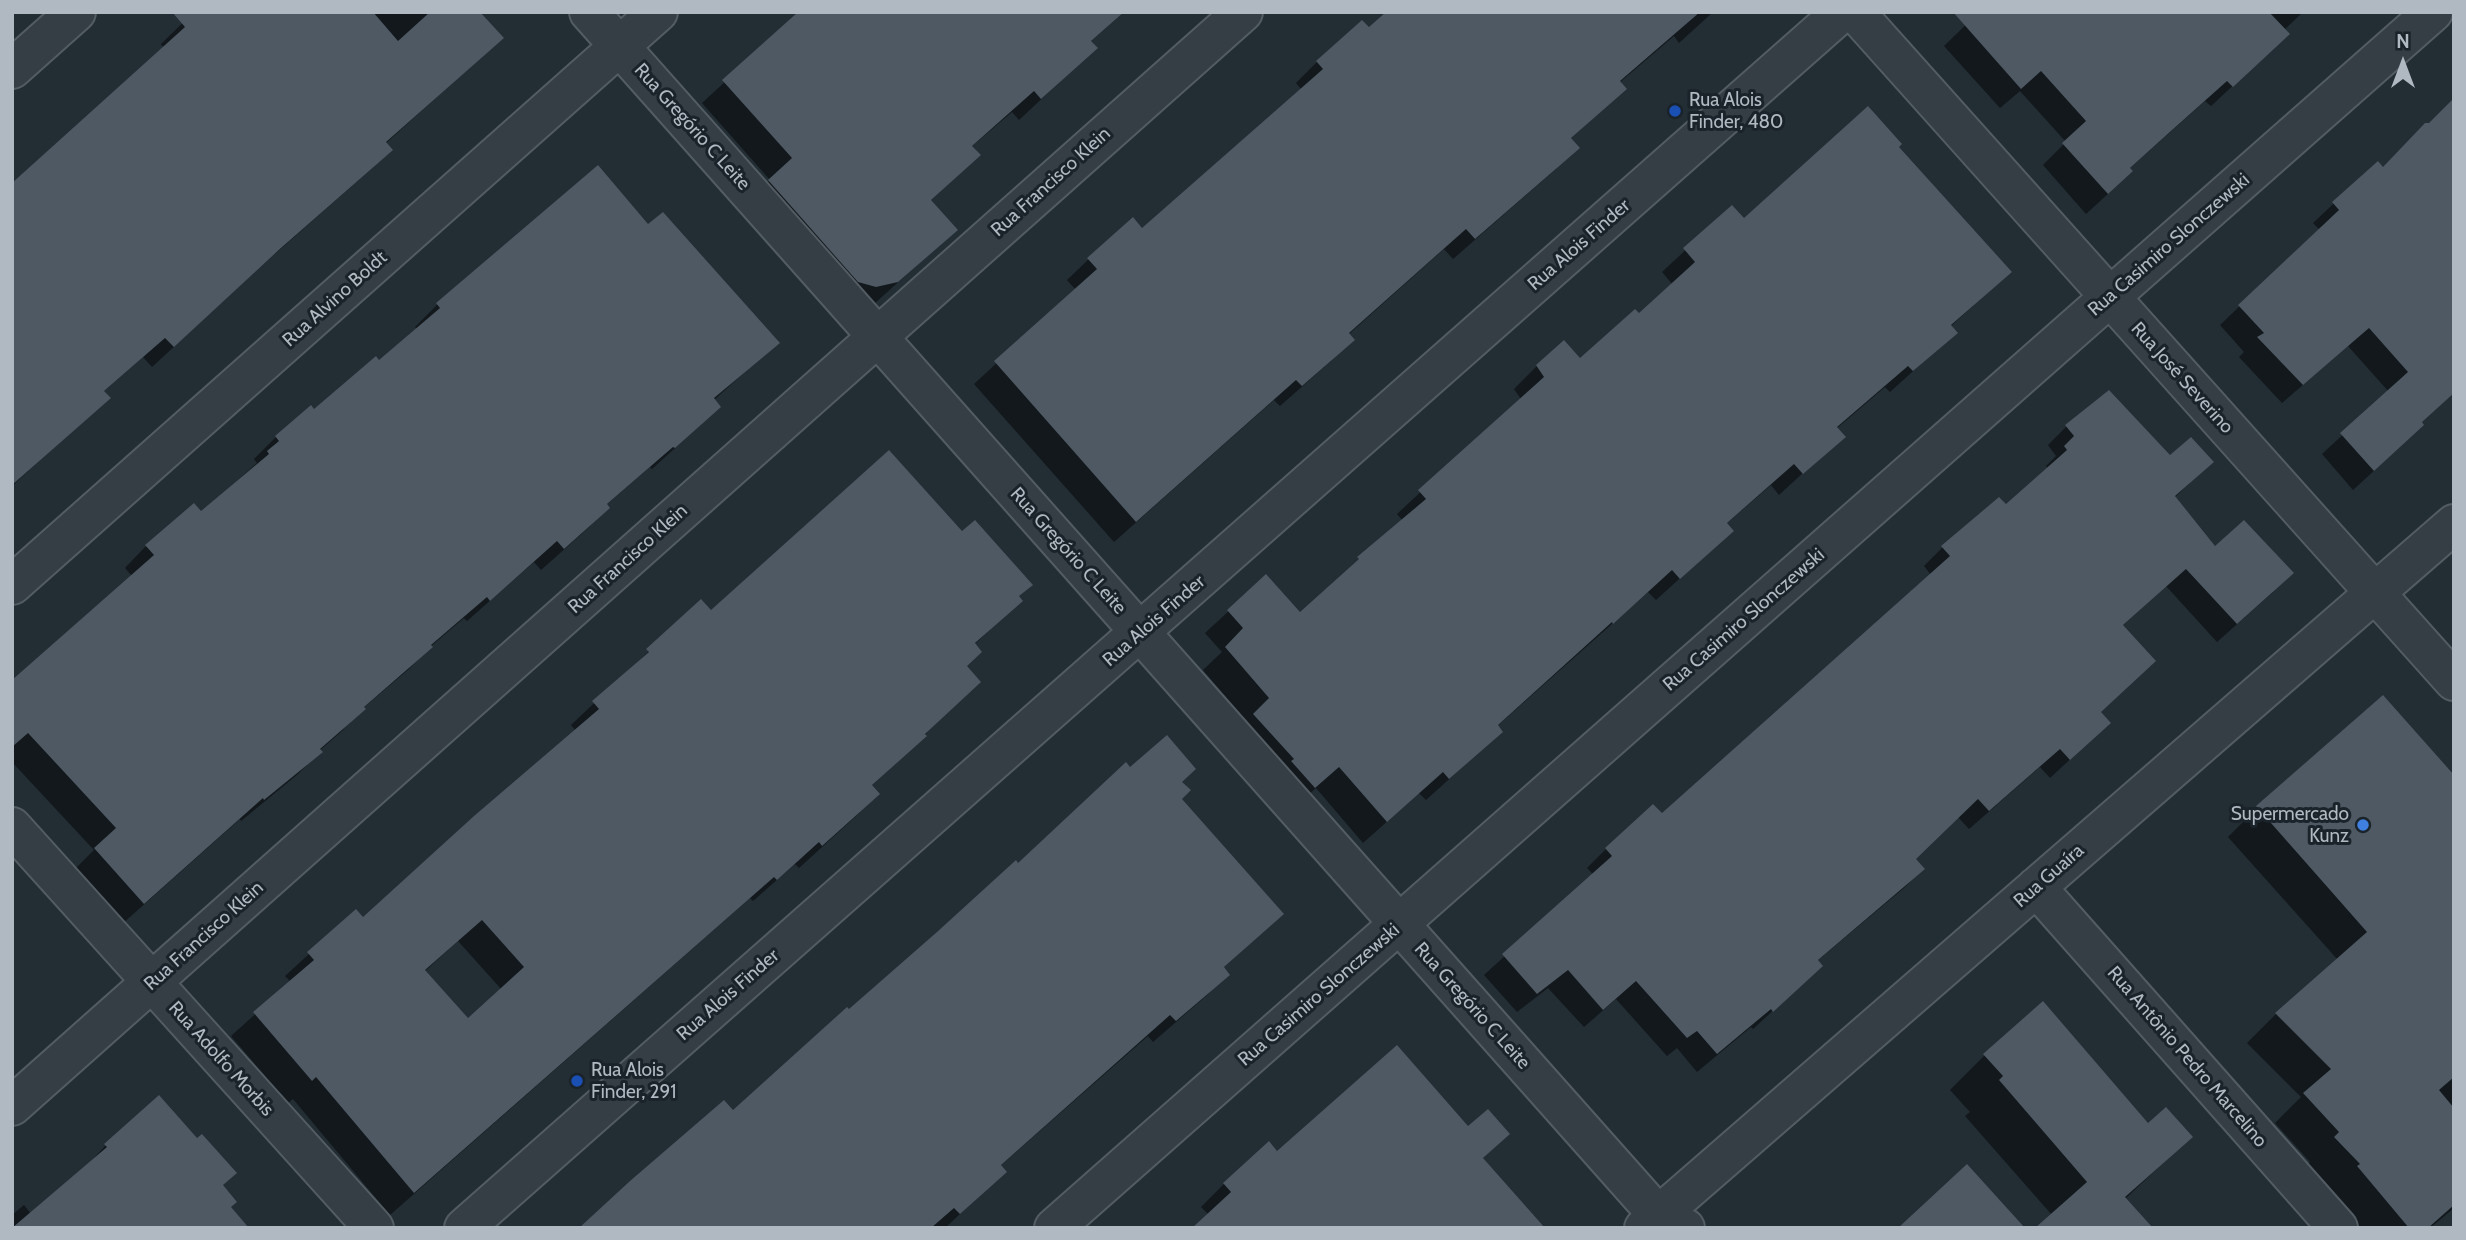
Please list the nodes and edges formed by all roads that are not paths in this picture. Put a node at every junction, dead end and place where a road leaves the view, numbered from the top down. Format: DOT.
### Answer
graph roads {
  1 [pos="76,12"];
  2 [pos="589,12"];
  3 [pos="658,12"];
  4 [pos="1243,12"];
  5 [pos="1842,12"];
  6 [pos="1855,12"];
  7 [pos="2433,12"];
  8 [pos="620,46"];
  9 [pos="12,69"];
  10 [pos="2110,298"];
  11 [pos="878,337"];
  12 [pos="2454,524"];
  13 [pos="12,585"];
  14 [pos="2374,593"];
  15 [pos="1140,633"];
  16 [pos="2454,681"];
  17 [pos="12,827"];
  18 [pos="2036,887"];
  19 [pos="1400,924"];
  20 [pos="152,982"];
  21 [pos="12,1106"];
  22 [pos="1661,1225"];
  23 [pos="374,1228"];
  24 [pos="464,1228"];
  25 [pos="1054,1228"];
  26 [pos="2338,1228"];
  1 -- 9 [label="street"];
  2 -- 8 [label="street, Rua Gregório C Leite"];
  3 -- 8 [label="street, Rua Alvino Boldt"];
  4 -- 11 [label="street, Rua Francisco Klein"];
  5 -- 15 [label="street, Rua Alois Finder"];
  6 -- 10 [label="street, Rua José Severino"];
  7 -- 10 [label="street, Rua Casimiro Slonczewski"];
  8 -- 11 [label="street, Rua Gregório C Leite"];
  8 -- 13 [label="street, Rua Alvino Boldt"];
  10 -- 14 [label="street, Rua José Severino"];
  10 -- 19 [label="street, Rua Casimiro Slonczewski"];
  11 -- 15 [label="street, Rua Gregório C Leite"];
  11 -- 20 [label="street, Rua Francisco Klein"];
  12 -- 14 [label="street, Rua Guaíra"];
  14 -- 16 [label="street, Rua José Severino"];
  14 -- 18 [label="street, Rua Guaíra"];
  15 -- 19 [label="street, Rua Gregório C Leite"];
  15 -- 24 [label="street, Rua Alois Finder"];
  17 -- 20 [label="street, Rua Adolfo Morbis"];
  18 -- 22 [label="street, Rua Guaíra"];
  18 -- 26 [label="street, Rua Antônio Pedro Marcelino"];
  19 -- 22 [label="street, Rua Gregório C Leite"];
  19 -- 25 [label="street, Rua Casimiro Slonczewski"];
  20 -- 21 [label="street, Rua Francisco Klein"];
  20 -- 23 [label="street, Rua Adolfo Morbis"];
}
